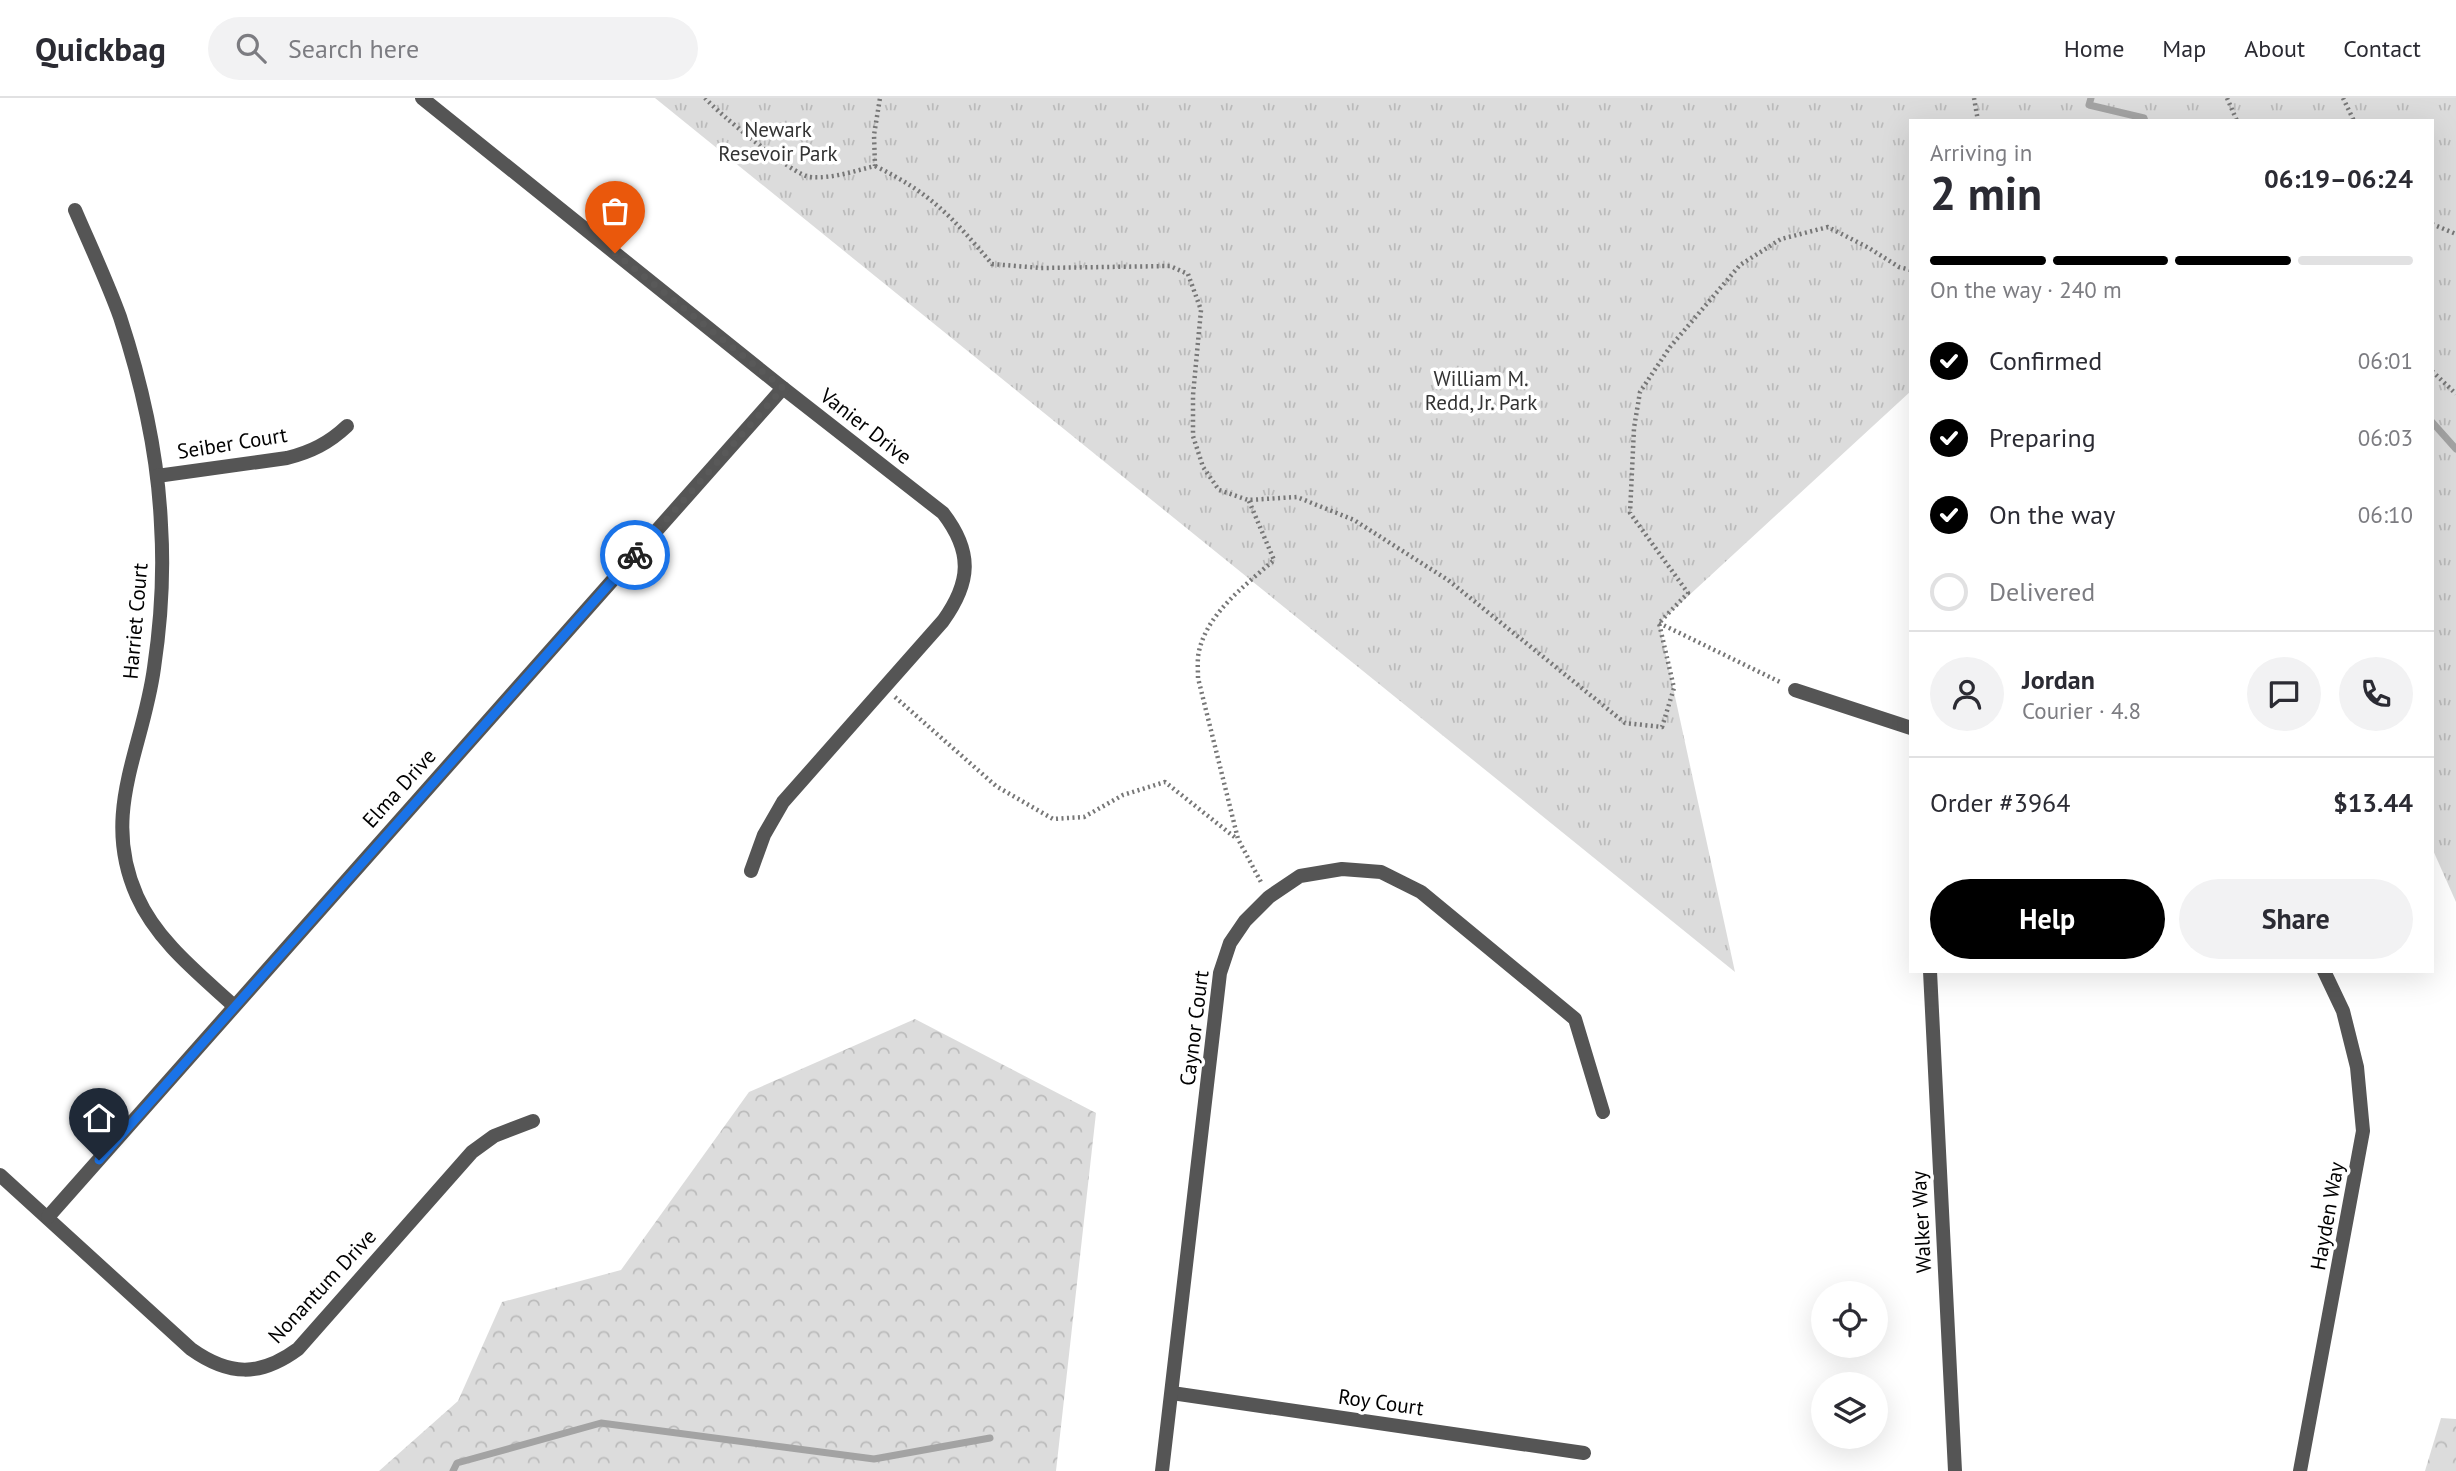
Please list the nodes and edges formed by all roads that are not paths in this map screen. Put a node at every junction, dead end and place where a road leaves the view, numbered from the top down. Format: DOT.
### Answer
graph roads {
  1 [pos="422,98"];
  2 [pos="75,210"];
  3 [pos="783,388"];
  4 [pos="347,426"];
  5 [pos="158,476"];
  6 [pos="1795,690"];
  7 [pos="1909,727"];
  8 [pos="751,871"];
  9 [pos="1930,973"];
  10 [pos="2325,973"];
  11 [pos="234,1006"];
  12 [pos="1603,1112"];
  13 [pos="533,1121"];
  14 [pos="0,1175"];
  15 [pos="48,1217"];
  16 [pos="1172,1393"];
  17 [pos="1584,1453"];
  18 [pos="1162,1471"];
  19 [pos="1955,1471"];
  20 [pos="2301,1471"];
  1 -- 3 [label="street, Vanier Drive"];
  2 -- 5 [label="street, Harriet Court"];
  3 -- 8 [label="street, Vanier Drive"];
  3 -- 11 [label="street, Elma Drive"];
  4 -- 5 [label="street, Seiber Court"];
  5 -- 11 [label="street, Harriet Court"];
  6 -- 7 [label="street"];
  9 -- 19 [label="street, Walker Way"];
  10 -- 20 [label="street, Hayden Way"];
  11 -- 15 [label="street, Elma Drive"];
  12 -- 16 [label="street, Caynor Court"];
  13 -- 15 [label="street, Nonantum Drive"];
  14 -- 15 [label="street, Nonantum Drive"];
  16 -- 17 [label="street, Roy Court"];
  16 -- 18 [label="street, Caynor Court"];
}
